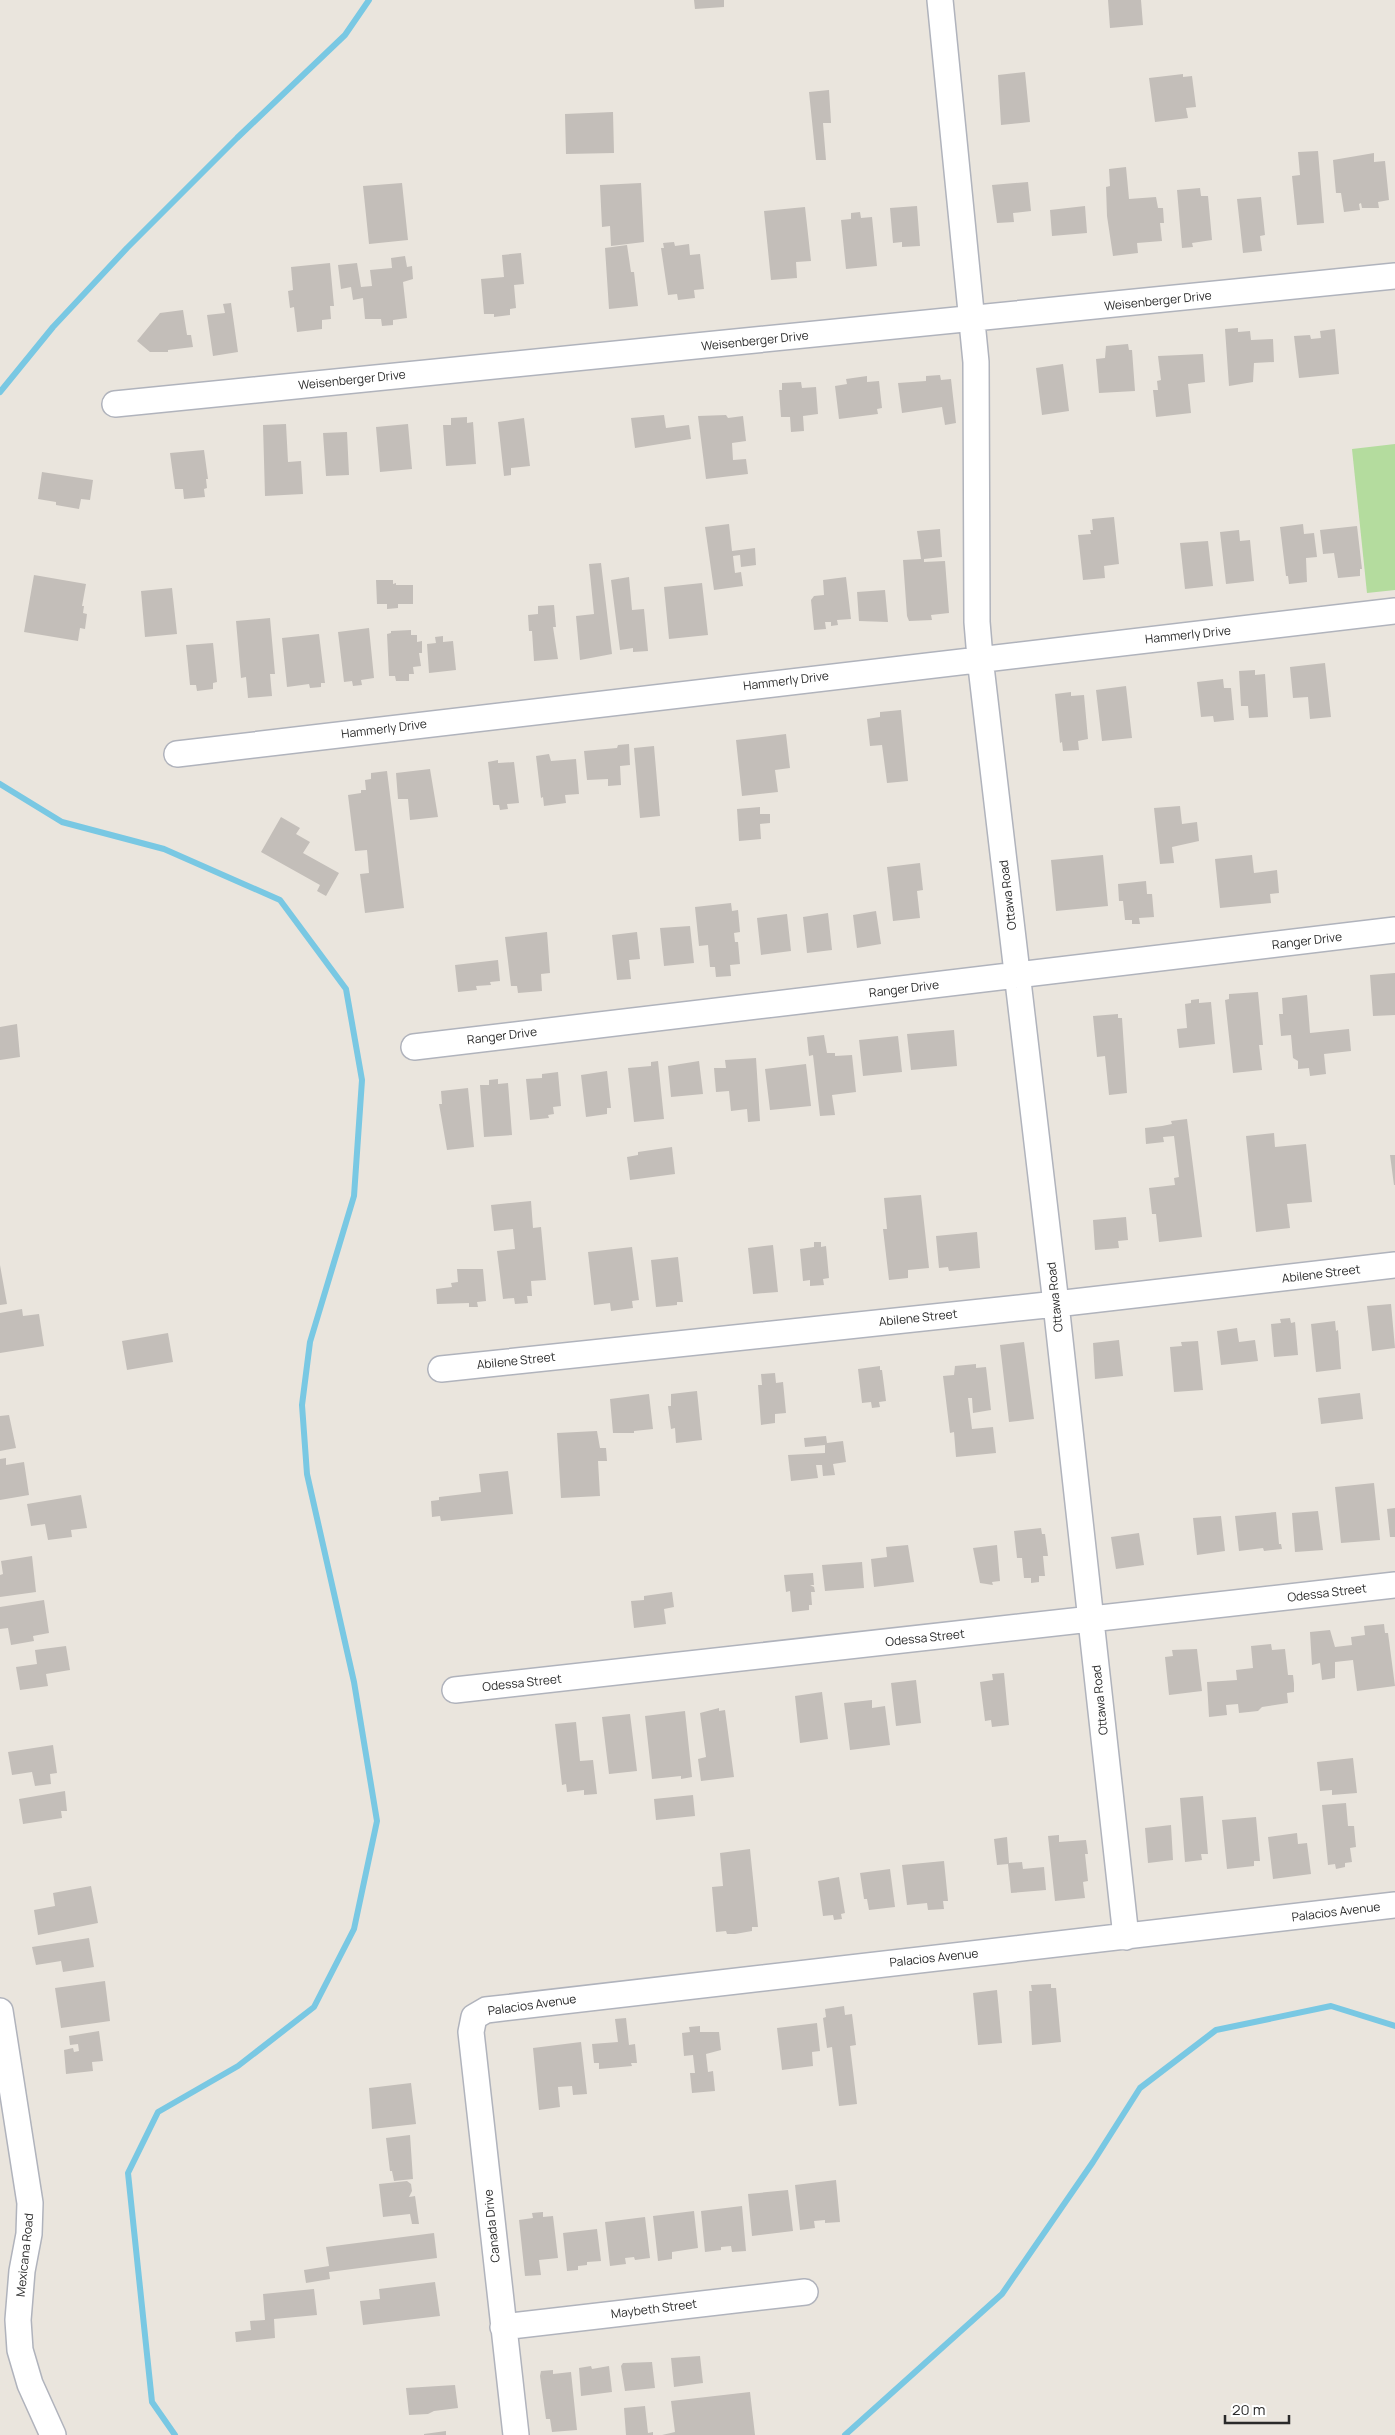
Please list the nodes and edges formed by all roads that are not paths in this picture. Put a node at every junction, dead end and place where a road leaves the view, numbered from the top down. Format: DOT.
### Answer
graph roads {
  1 [pos="940,0"];
  2 [pos="1395,276"];
  3 [pos="972,320"];
  4 [pos="115,404"];
  5 [pos="1395,611"];
  6 [pos="980,658"];
  7 [pos="177,754"];
  8 [pos="1395,930"];
  9 [pos="1018,975"];
  10 [pos="414,1047"];
  11 [pos="1395,1265"];
  12 [pos="1056,1304"];
  13 [pos="441,1369"];
  14 [pos="1395,1585"];
  15 [pos="1091,1620"];
  16 [pos="455,1690"];
  17 [pos="1395,1905"];
  18 [pos="1126,1937"];
  19 [pos="0,2011"];
  20 [pos="474,2017"];
  21 [pos="805,2292"];
  22 [pos="503,2327"];
  23 [pos="54,2435"];
  24 [pos="516,2435"];
  1 -- 3 [label="street, Ottawa Road"];
  2 -- 3 [label="street, Weisenberger Drive"];
  3 -- 4 [label="street, Weisenberger Drive"];
  3 -- 6 [label="street, Ottawa Road"];
  5 -- 6 [label="street, Hammerly Drive"];
  6 -- 7 [label="street, Hammerly Drive"];
  6 -- 9 [label="street, Ottawa Road"];
  8 -- 9 [label="street, Ranger Drive"];
  9 -- 10 [label="street, Ranger Drive"];
  9 -- 12 [label="street, Ottawa Road"];
  11 -- 12 [label="street, Abilene Street"];
  12 -- 13 [label="street, Abilene Street"];
  12 -- 15 [label="street, Ottawa Road"];
  14 -- 15 [label="street, Odessa Street"];
  15 -- 16 [label="street, Odessa Street"];
  15 -- 18 [label="street, Ottawa Road"];
  17 -- 18 [label="street, Palacios Avenue"];
  18 -- 20 [label="street, Palacios Avenue"];
  19 -- 23 [label="street, Mexicana Road"];
  20 -- 22 [label="street, Canada Drive"];
  21 -- 22 [label="street, Maybeth Street"];
  22 -- 24 [label="street, Canada Drive"];
}
